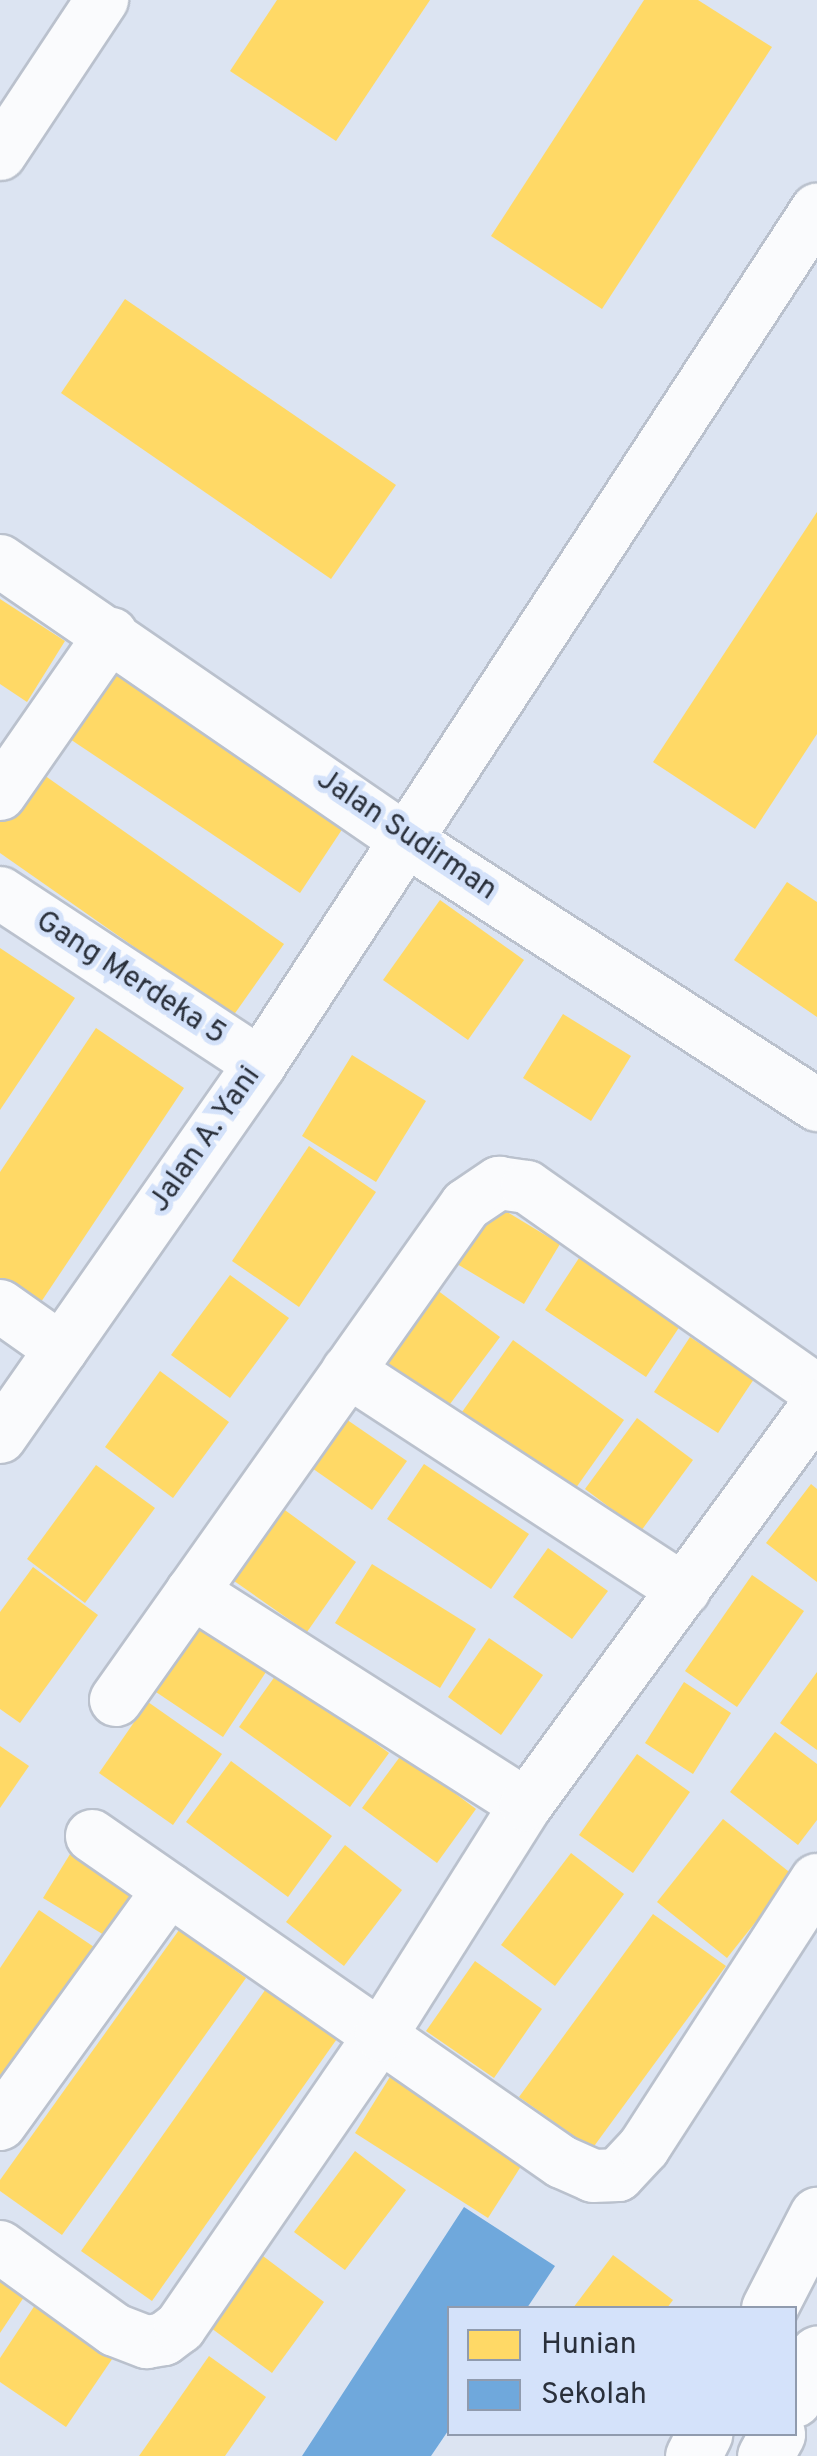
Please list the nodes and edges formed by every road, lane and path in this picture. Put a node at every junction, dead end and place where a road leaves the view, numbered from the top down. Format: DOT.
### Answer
graph roads {
  1 [pos="102,0"];
  2 [pos="0,154"];
  3 [pos="817,210"];
  4 [pos="0,561"];
  5 [pos="110,634"];
  6 [pos="0,794"];
  7 [pos="404,838"];
  8 [pos="0,893"];
  9 [pos="260,1064"];
  10 [pos="814,1097"];
  11 [pos="0,1306"];
  12 [pos="61,1349"];
  13 [pos="348,1371"];
  14 [pos="817,1391"];
  15 [pos="817,1406"];
  16 [pos="0,1436"];
  17 [pos="800,1464"];
  18 [pos="684,1590"];
  19 [pos="192,1592"];
  20 [pos="116,1700"];
  21 [pos="526,1804"];
  22 [pos="92,1836"];
  23 [pos="817,1880"];
  24 [pos="169,1890"];
  25 [pos="381,2035"];
  26 [pos="0,2124"];
  27 [pos="817,2215"];
  28 [pos="0,2247"];
  29 [pos="770,2306"];
  30 [pos="817,2354"];
  31 [pos="797,2393"];
  1 -- 2 [label="street"];
  3 -- 7 [label="street, Jalan A. Yani"];
  4 -- 5 [label="street, Jalan Sudirman"];
  5 -- 6 [label="street"];
  5 -- 7 [label="street, Jalan Sudirman"];
  7 -- 9 [label="street, Jalan A. Yani"];
  7 -- 10 [label="street, Jalan Sudirman"];
  8 -- 9 [label="street, Gang Merdeka 5"];
  9 -- 12 [label="street, Jalan A. Yani"];
  11 -- 12 [label="street"];
  12 -- 16 [label="street, Jalan A. Yani"];
  13 -- 14 [label="street"];
  13 -- 18 [label="street"];
  13 -- 19 [label="street"];
  15 -- 17 [label="street"];
  17 -- 18 [label="street"];
  18 -- 21 [label="street"];
  19 -- 20 [label="street"];
  19 -- 21 [label="street"];
  21 -- 25 [label="street"];
  22 -- 24 [label="street"];
  23 -- 25 [label="street"];
  24 -- 25 [label="street"];
  24 -- 26 [label="street"];
  25 -- 28 [label="street"];
  27 -- 29 [label="main road"];
  30 -- 31 [label="main road"];
}
